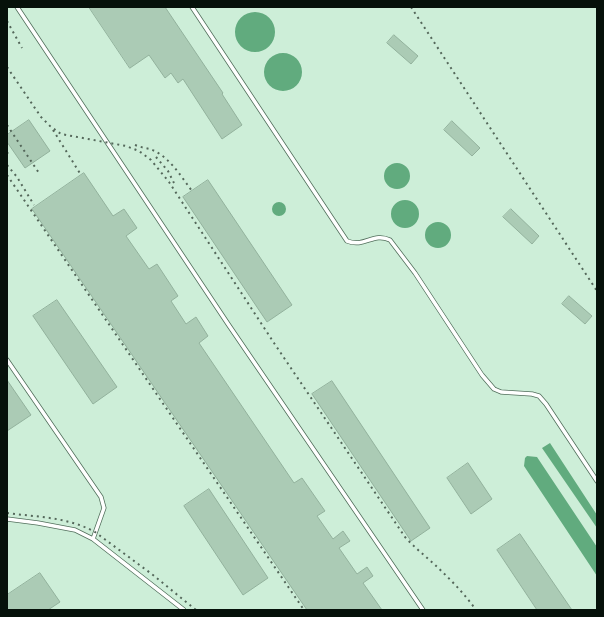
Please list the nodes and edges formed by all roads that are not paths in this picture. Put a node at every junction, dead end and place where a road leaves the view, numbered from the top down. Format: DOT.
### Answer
graph roads {
  1 [pos="16,7"];
  2 [pos="192,7"];
  3 [pos="7,360"];
  4 [pos="597,481"];
  5 [pos="7,519"];
  6 [pos="93,539"];
  7 [pos="184,610"];
  8 [pos="423,610"];
  1 -- 8 [label="lane"];
  2 -- 4 [label="lane"];
  3 -- 6 [label="lane"];
  5 -- 6 [label="lane"];
  6 -- 7 [label="lane"];
}
